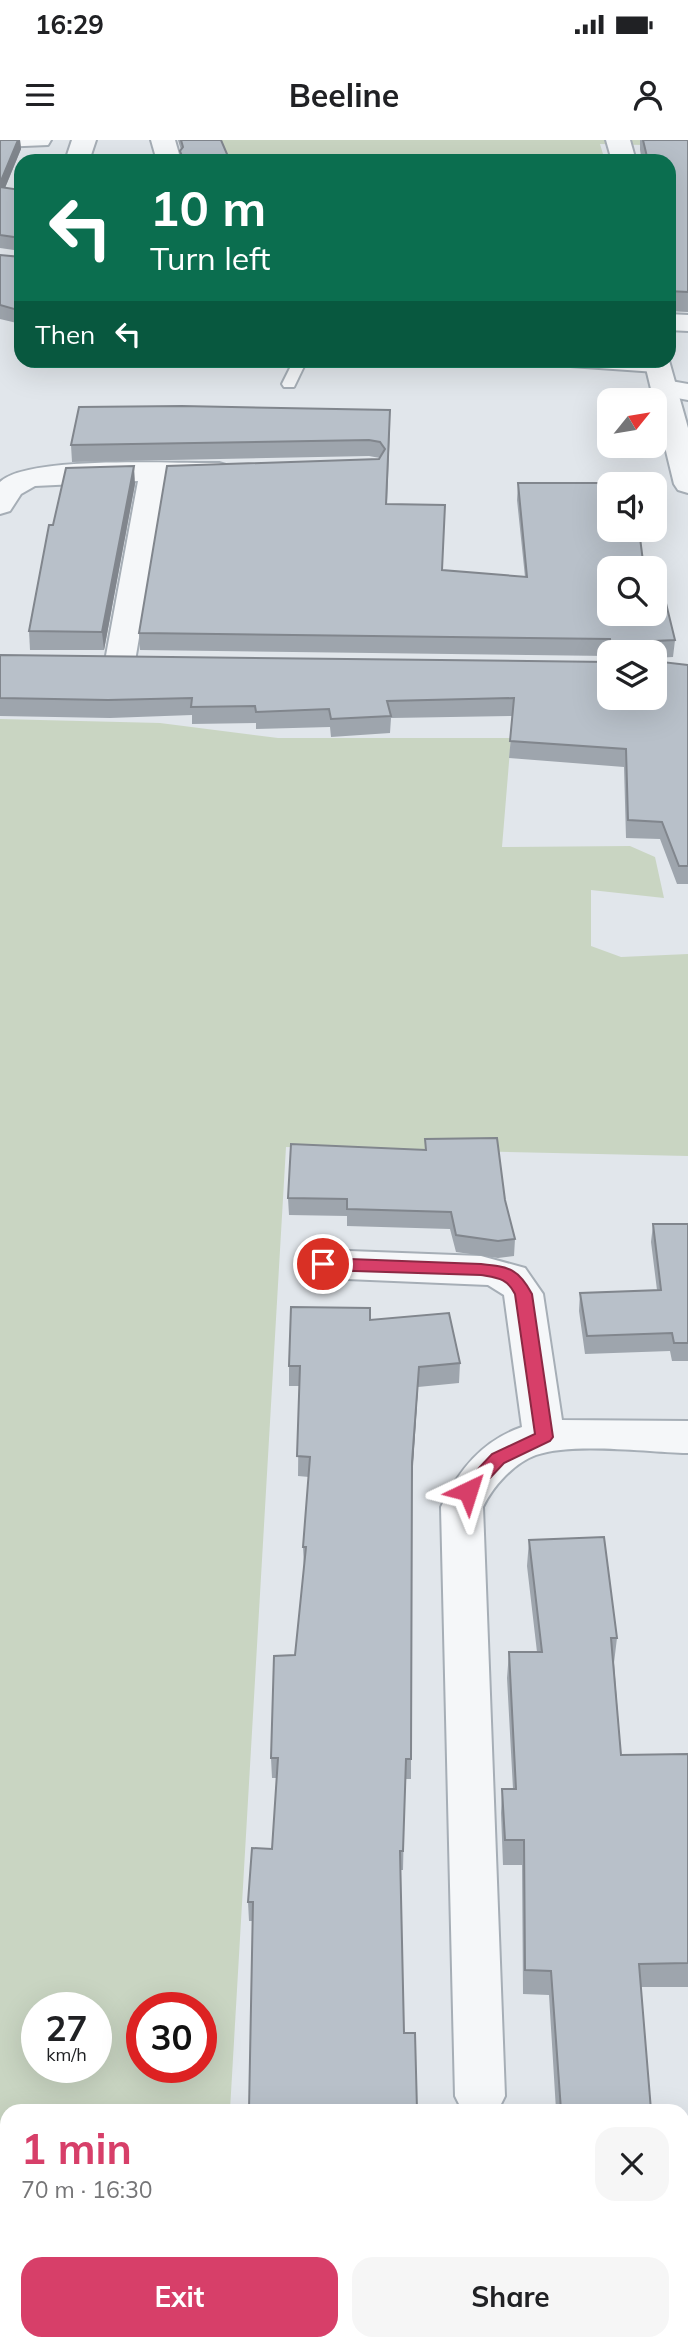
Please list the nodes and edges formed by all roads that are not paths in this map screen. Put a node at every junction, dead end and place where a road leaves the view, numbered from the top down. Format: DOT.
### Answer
graph roads {
  1 [pos="0,140"];
  2 [pos="39,140"];
  3 [pos="298,368"];
  4 [pos="600,368"];
  5 [pos="666,377"];
  6 [pos="289,384"];
  7 [pos="248,471"];
  8 [pos="153,474"];
  9 [pos="688,484"];
  10 [pos="0,505"];
  11 [pos="120,661"];
  12 [pos="323,1264"];
  13 [pos="544,1437"];
  14 [pos="688,1437"];
  15 [pos="480,2096"];
  1 -- 2 [label="street"];
  3 -- 6 [label="lane"];
  4 -- 5 [label="lane"];
  5 -- 9 [label="street"];
  7 -- 8 [label="street"];
  8 -- 10 [label="street"];
  8 -- 11 [label="street"];
  12 -- 13 [label="street"];
  13 -- 14 [label="street"];
  13 -- 15 [label="street"];
}
